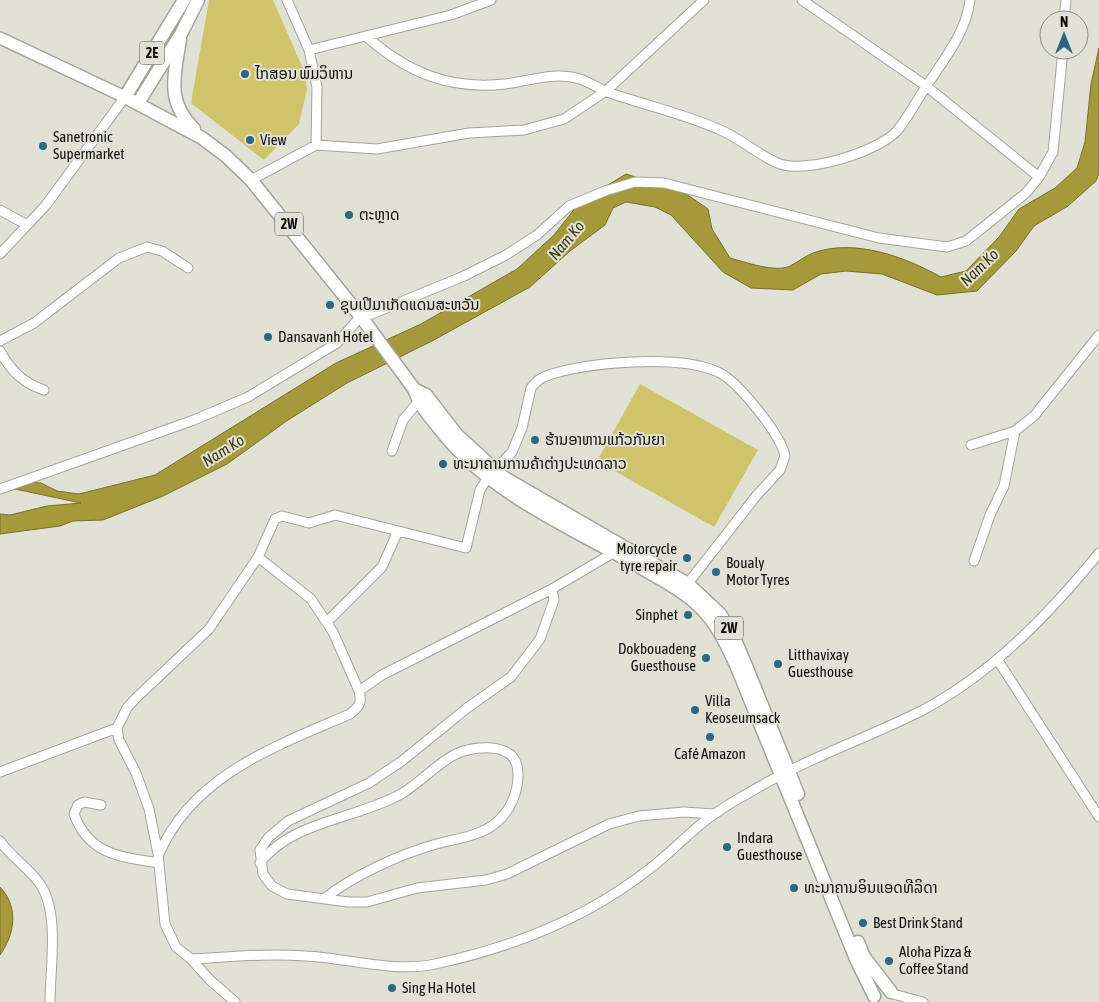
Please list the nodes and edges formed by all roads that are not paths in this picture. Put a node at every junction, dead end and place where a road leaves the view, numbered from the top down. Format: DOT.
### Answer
graph roads {
  1 [pos="184,0"];
  2 [pos="198,0"];
  3 [pos="287,0"];
  4 [pos="491,0"];
  5 [pos="704,0"];
  6 [pos="802,0"];
  7 [pos="970,0"];
  8 [pos="181,34"];
  9 [pos="367,37"];
  10 [pos="0,38"];
  11 [pos="309,50"];
  12 [pos="1062,60"];
  13 [pos="926,86"];
  14 [pos="606,91"];
  15 [pos="125,97"];
  16 [pos="138,103"];
  17 [pos="202,138"];
  18 [pos="316,146"];
  19 [pos="1039,177"];
  20 [pos="252,180"];
  21 [pos="0,210"];
  22 [pos="26,226"];
  23 [pos="0,254"];
  24 [pos="188,268"];
  25 [pos="362,318"];
  26 [pos="1099,335"];
  27 [pos="0,341"];
  28 [pos="0,352"];
  29 [pos="411,385"];
  30 [pos="44,390"];
  31 [pos="418,402"];
  32 [pos="1015,431"];
  33 [pos="971,445"];
  34 [pos="392,451"];
  35 [pos="491,473"];
  36 [pos="0,489"];
  37 [pos="398,531"];
  38 [pos="618,550"];
  39 [pos="1099,553"];
  40 [pos="258,557"];
  41 [pos="974,561"];
  42 [pos="684,588"];
  43 [pos="552,589"];
  44 [pos="327,622"];
  45 [pos="997,659"];
  46 [pos="359,691"];
  47 [pos="118,728"];
  48 [pos="0,772"];
  49 [pos="785,772"];
  50 [pos="101,805"];
  51 [pos="714,814"];
  52 [pos="1099,817"];
  53 [pos="0,841"];
  54 [pos="159,859"];
  55 [pos="260,863"];
  56 [pos="325,898"];
  57 [pos="860,958"];
  58 [pos="191,959"];
  59 [pos="892,996"];
  60 [pos="874,999"];
  61 [pos="50,1002"];
  62 [pos="235,1002"];
  63 [pos="923,1002"];
  1 -- 15 [label="highway, 2E"];
  2 -- 8 [label="highway, 2E"];
  3 -- 11 [label="street"];
  4 -- 9 [label="street"];
  5 -- 14 [label="street"];
  6 -- 13 [label="street"];
  7 -- 13 [label="street"];
  8 -- 16 [label="highway, 2E"];
  8 -- 17 [label="highway"];
  9 -- 11 [label="street"];
  9 -- 14 [label="street"];
  10 -- 15 [label="main road"];
  11 -- 18 [label="street"];
  12 -- 19 [label="street"];
  13 -- 14 [label="street"];
  13 -- 19 [label="street"];
  14 -- 18 [label="street"];
  15 -- 16 [label="highway, 2W"];
  15 -- 22 [label="street"];
  16 -- 17 [label="highway, 2W"];
  17 -- 20 [label="highway, 2W"];
  18 -- 20 [label="street"];
  19 -- 25 [label="street"];
  20 -- 25 [label="highway, 2W"];
  21 -- 22 [label="street"];
  22 -- 23 [label="street"];
  24 -- 27 [label="street"];
  25 -- 29 [label="highway, 2W"];
  25 -- 36 [label="street"];
  26 -- 32 [label="street"];
  28 -- 30 [label="street"];
  29 -- 31 [label="highway, 2W"];
  29 -- 35 [label="highway, 2W"];
  31 -- 34 [label="street"];
  31 -- 35 [label="highway, 2W"];
  32 -- 33 [label="street"];
  32 -- 41 [label="street"];
  35 -- 37 [label="street"];
  35 -- 38 [label="highway, 2W"];
  35 -- 42 [label="street"];
  37 -- 40 [label="street"];
  37 -- 44 [label="street"];
  38 -- 42 [label="highway, 2W"];
  38 -- 43 [label="street"];
  39 -- 45 [label="street"];
  40 -- 44 [label="street"];
  40 -- 47 [label="street"];
  42 -- 49 [label="highway, 2W"];
  43 -- 46 [label="street"];
  43 -- 55 [label="street"];
  44 -- 46 [label="street"];
  45 -- 49 [label="street"];
  45 -- 52 [label="street"];
  46 -- 54 [label="street"];
  47 -- 48 [label="street"];
  47 -- 54 [label="street"];
  49 -- 51 [label="street"];
  49 -- 57 [label="highway, 2W"];
  50 -- 54 [label="street"];
  51 -- 56 [label="street"];
  51 -- 58 [label="street"];
  53 -- 61 [label="street"];
  54 -- 58 [label="street"];
  55 -- 56 [label="street"];
  55 -- 56 [label="street"];
  57 -- 59 [label="highway, 2W"];
  57 -- 60 [label="highway, 2W"];
  58 -- 62 [label="street"];
  59 -- 60 [label="highway, 2W"];
  59 -- 63 [label="street"];
}
